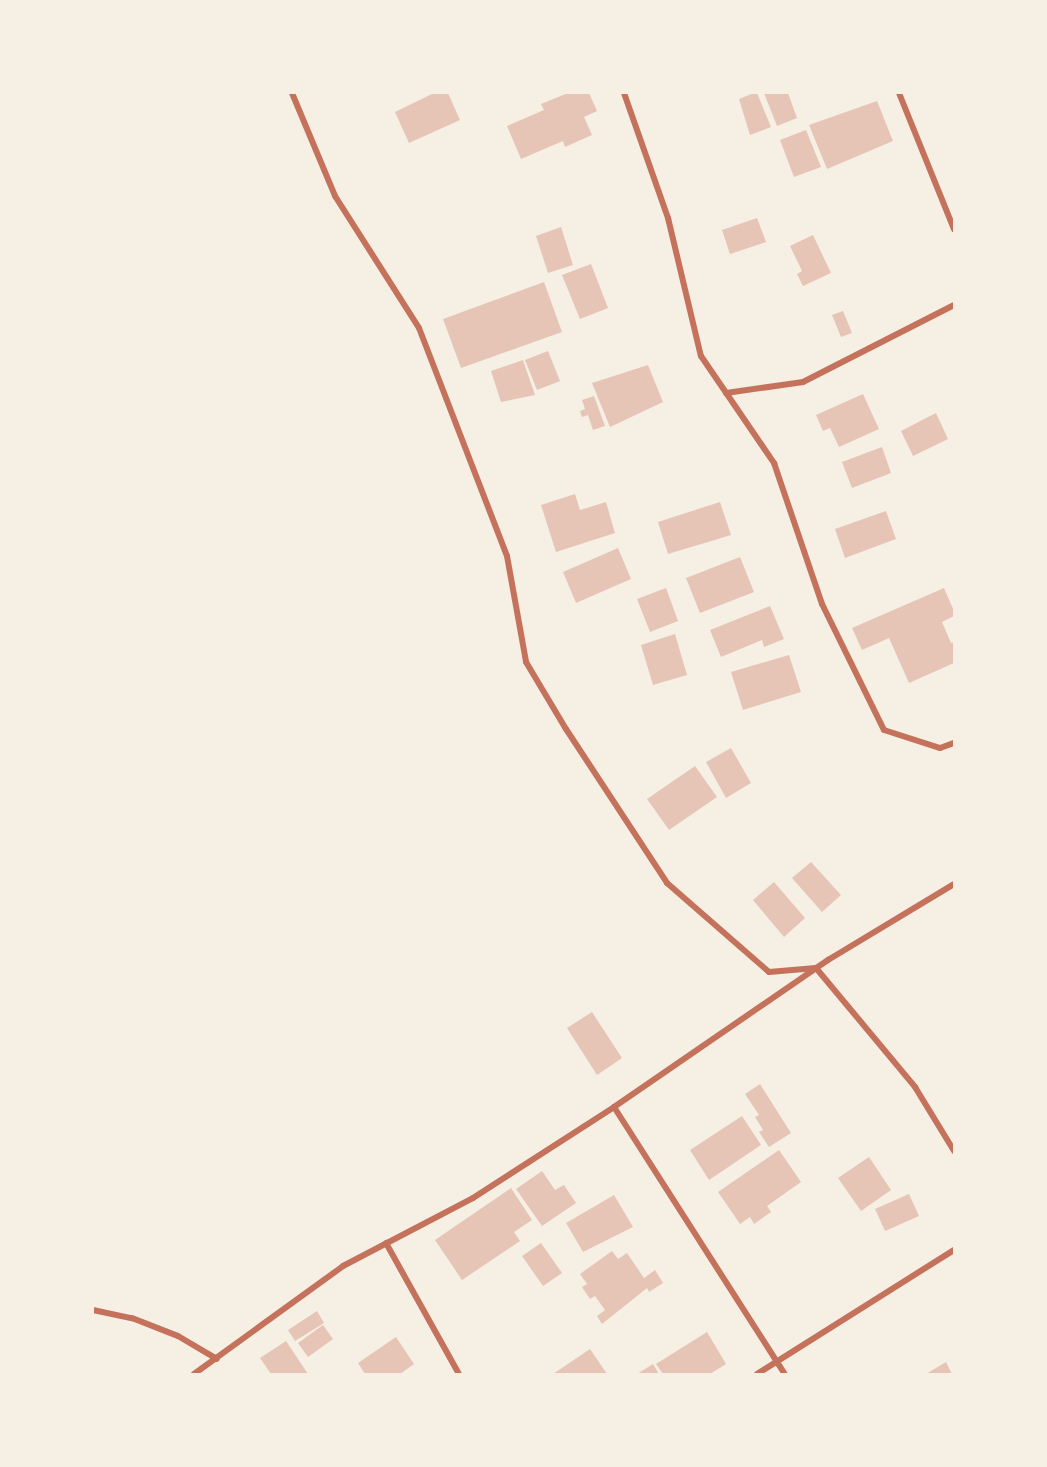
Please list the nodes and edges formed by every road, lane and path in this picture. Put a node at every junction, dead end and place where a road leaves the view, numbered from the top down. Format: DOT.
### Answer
graph roads {
  1 [pos="292,93"];
  2 [pos="624,93"];
  3 [pos="899,93"];
  4 [pos="954,229"];
  5 [pos="954,305"];
  6 [pos="726,393"];
  7 [pos="954,743"];
  8 [pos="954,884"];
  9 [pos="816,968"];
  10 [pos="614,1107"];
  11 [pos="954,1151"];
  12 [pos="386,1243"];
  13 [pos="954,1250"];
  14 [pos="93,1310"];
  15 [pos="217,1359"];
  16 [pos="776,1360"];
  17 [pos="194,1374"];
  18 [pos="459,1374"];
  19 [pos="757,1374"];
  20 [pos="785,1374"];
  1 -- 9 [label="street"];
  2 -- 6 [label="street"];
  3 -- 4 [label="street"];
  5 -- 6 [label="street"];
  6 -- 7 [label="street"];
  8 -- 9 [label="street"];
  9 -- 10 [label="street"];
  9 -- 11 [label="street"];
  10 -- 12 [label="street"];
  10 -- 16 [label="street"];
  12 -- 15 [label="street"];
  12 -- 18 [label="street"];
  13 -- 16 [label="street"];
  14 -- 15 [label="street"];
  15 -- 17 [label="street"];
  16 -- 19 [label="street"];
  16 -- 20 [label="street"];
}
